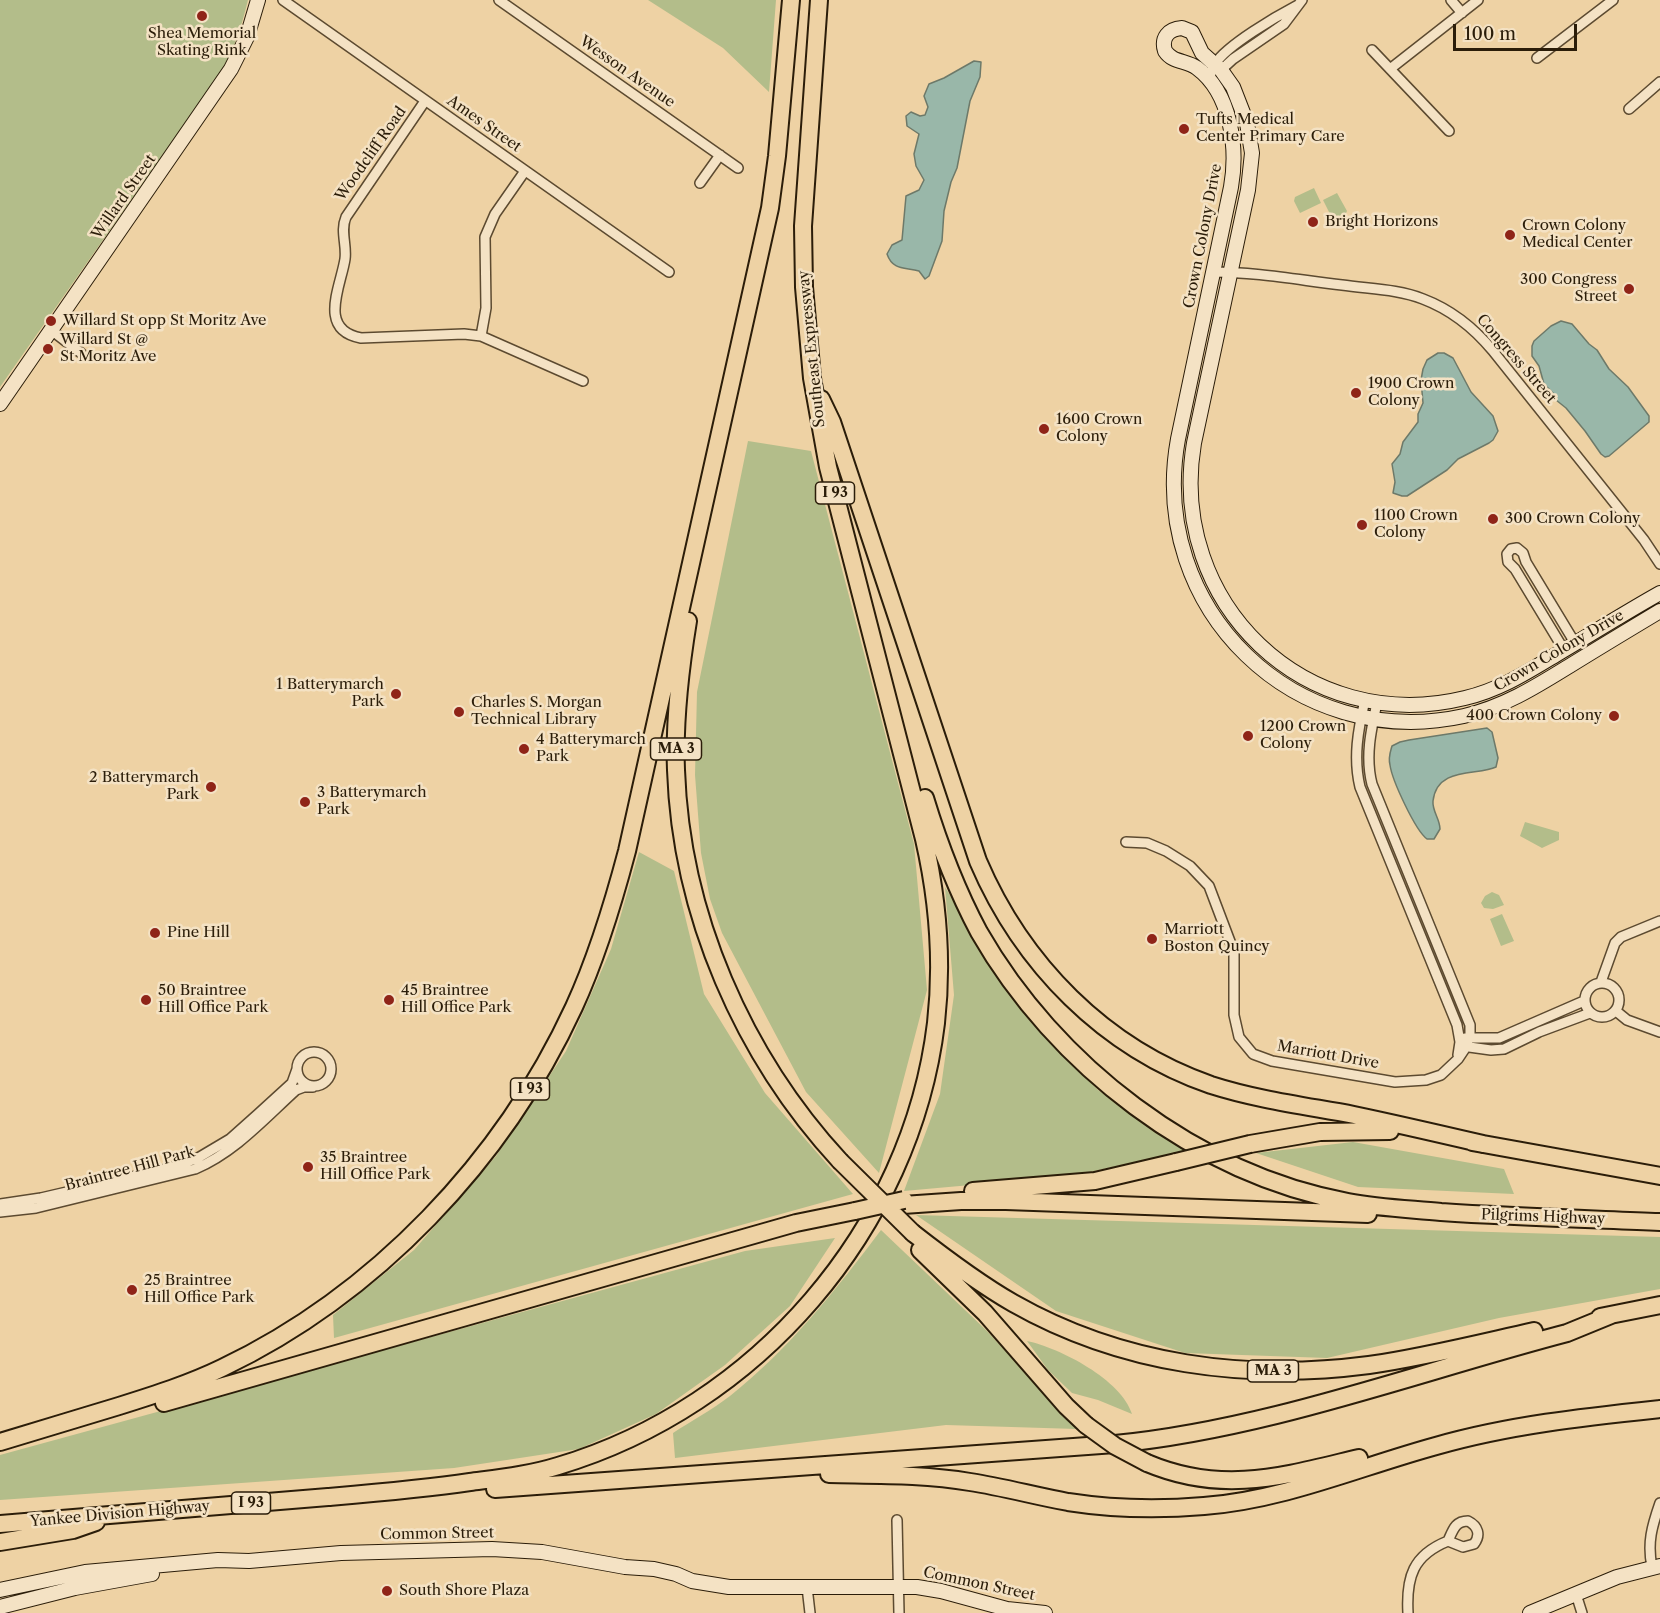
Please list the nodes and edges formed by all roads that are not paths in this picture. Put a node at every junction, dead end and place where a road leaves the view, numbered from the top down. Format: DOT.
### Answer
graph roads {
  1 [pos="258,0"];
  2 [pos="283,0"];
  3 [pos="499,0"];
  4 [pos="790,0"];
  5 [pos="819,0"];
  6 [pos="1451,0"];
  7 [pos="1478,0"];
  8 [pos="1613,0"];
  9 [pos="1300,3"];
  10 [pos="1462,13"];
  11 [pos="1197,42"];
  12 [pos="1372,50"];
  13 [pos="1537,58"];
  14 [pos="1178,61"];
  15 [pos="1218,67"];
  16 [pos="1390,69"];
  17 [pos="1210,82"];
  18 [pos="1660,82"];
  19 [pos="425,101"];
  20 [pos="1629,109"];
  21 [pos="1449,131"];
  22 [pos="720,155"];
  23 [pos="738,168"];
  24 [pos="525,171"];
  25 [pos="700,183"];
  26 [pos="669,272"];
  27 [pos="1213,272"];
  28 [pos="1230,272"];
  29 [pos="51,330"];
  30 [pos="481,336"];
  31 [pos="81,353"];
  32 [pos="812,378"];
  33 [pos="583,381"];
  34 [pos="0,404"];
  35 [pos="702,513"];
  36 [pos="1524,555"];
  37 [pos="1510,564"];
  38 [pos="1660,564"];
  39 [pos="1660,592"];
  40 [pos="1660,611"];
  41 [pos="1570,646"];
  42 [pos="1371,702"];
  43 [pos="1367,718"];
  44 [pos="895,725"];
  45 [pos="1126,842"];
  46 [pos="1660,921"];
  47 [pos="1600,982"];
  48 [pos="1584,1001"];
  49 [pos="1616,1011"];
  50 [pos="1590,1013"];
  51 [pos="1660,1032"];
  52 [pos="1464,1042"];
  53 [pos="297,1069"];
  54 [pos="313,1087"];
  55 [pos="1483,1144"];
  56 [pos="1557,1158"];
  57 [pos="1660,1168"];
  58 [pos="1660,1176"];
  59 [pos="903,1202"];
  60 [pos="0,1204"];
  61 [pos="1426,1210"];
  62 [pos="0,1212"];
  63 [pos="1660,1222"];
  64 [pos="911,1236"];
  65 [pos="1660,1305"];
  66 [pos="1611,1315"];
  67 [pos="1655,1410"];
  68 [pos="49,1427"];
  69 [pos="1463,1439"];
  70 [pos="0,1442"];
  71 [pos="763,1469"];
  72 [pos="383,1493"];
  73 [pos="1660,1503"];
  74 [pos="119,1514"];
  75 [pos="897,1520"];
  76 [pos="0,1524"];
  77 [pos="1448,1541"];
  78 [pos="0,1542"];
  79 [pos="249,1561"];
  80 [pos="1656,1567"];
  81 [pos="899,1586"];
  82 [pos="807,1587"];
  83 [pos="0,1590"];
  84 [pos="1576,1594"];
  85 [pos="0,1607"];
  86 [pos="810,1613"];
  87 [pos="899,1613"];
  88 [pos="1045,1613"];
  89 [pos="1408,1613"];
  90 [pos="1530,1613"];
  91 [pos="1582,1613"];
  1 -- 29 [label="street, Willard Street"];
  2 -- 19 [label="street, Ames Street"];
  3 -- 22 [label="street, Wesson Avenue"];
  4 -- 35 [label="highway, I 93"];
  5 -- 32 [label="highway, Southeast Expressway / I 93"];
  6 -- 10 [label="street"];
  7 -- 10 [label="street"];
  8 -- 13 [label="street"];
  9 -- 15 [label="street"];
  10 -- 16 [label="street"];
  11 -- 14 [label="street"];
  11 -- 14 [label="street, Crown Colony Drive"];
  11 -- 15 [label="street, Crown Colony Drive"];
  12 -- 16 [label="street"];
  14 -- 17 [label="street, Crown Colony Drive"];
  15 -- 17 [label="street"];
  15 -- 28 [label="street, Crown Colony Drive"];
  16 -- 21 [label="street"];
  17 -- 27 [label="street, Crown Colony Drive"];
  18 -- 20 [label="street"];
  19 -- 24 [label="street, Ames Street"];
  19 -- 30 [label="street, Woodcliff Road"];
  22 -- 23 [label="street, Wesson Avenue"];
  22 -- 25 [label="street"];
  24 -- 26 [label="street, Ames Street"];
  24 -- 30 [label="street"];
  27 -- 28 [label="street, Congress Street"];
  27 -- 43 [label="street, Crown Colony Drive"];
  28 -- 38 [label="street, Congress Street"];
  28 -- 42 [label="street, Crown Colony Drive"];
  29 -- 31 [label="street"];
  29 -- 34 [label="street, Willard Street"];
  30 -- 33 [label="street, Woodcliff Road"];
  32 -- 44 [label="highway, Southeast Expressway / I 93"];
  32 -- 55 [label="highway"];
  35 -- 64 [label="highway, MA 3, bridge"];
  35 -- 68 [label="highway, I 93"];
  36 -- 37 [label="street"];
  36 -- 37 [label="street"];
  36 -- 41 [label="street"];
  37 -- 41 [label="street"];
  39 -- 41 [label="street, Crown Colony Drive"];
  40 -- 43 [label="street, Crown Colony Drive"];
  41 -- 42 [label="street, Crown Colony Drive"];
  42 -- 43 [label="street"];
  43 -- 52 [label="street"];
  44 -- 61 [label="highway"];
  44 -- 72 [label="highway, I 93"];
  45 -- 52 [label="street, Marriott Drive"];
  46 -- 47 [label="street"];
  47 -- 48 [label="street"];
  47 -- 49 [label="street"];
  48 -- 50 [label="street"];
  48 -- 52 [label="street"];
  49 -- 50 [label="street"];
  49 -- 51 [label="street"];
  50 -- 52 [label="street"];
  53 -- 54 [label="street"];
  53 -- 54 [label="street, Braintree Hill Park"];
  53 -- 60 [label="street, Braintree Hill Park"];
  54 -- 62 [label="street, Braintree Hill Park"];
  55 -- 56 [label="highway"];
  55 -- 59 [label="highway, bridge"];
  56 -- 57 [label="highway"];
  56 -- 58 [label="highway"];
  59 -- 61 [label="highway"];
  59 -- 68 [label="highway, bridge"];
  61 -- 63 [label="highway, Pilgrims Highway"];
  64 -- 66 [label="highway, MA 3"];
  64 -- 69 [label="highway, bridge"];
  65 -- 66 [label="highway, MA 3"];
  66 -- 71 [label="highway"];
  67 -- 69 [label="highway"];
  68 -- 70 [label="highway, I 93"];
  69 -- 71 [label="highway"];
  71 -- 72 [label="highway"];
  72 -- 74 [label="highway, Yankee Division Highway / I 93"];
  73 -- 80 [label="street"];
  74 -- 76 [label="highway, Yankee Division Highway / I 93"];
  74 -- 78 [label="highway"];
  75 -- 81 [label="street"];
  77 -- 89 [label="street"];
  79 -- 82 [label="street, Common Street"];
  79 -- 83 [label="street, Common Street"];
  79 -- 85 [label="street, Common Street"];
  80 -- 84 [label="street"];
  81 -- 82 [label="street, Common Street"];
  81 -- 87 [label="street"];
  81 -- 88 [label="street, Common Street"];
  82 -- 86 [label="street"];
  84 -- 90 [label="street"];
  84 -- 91 [label="street"];
}
